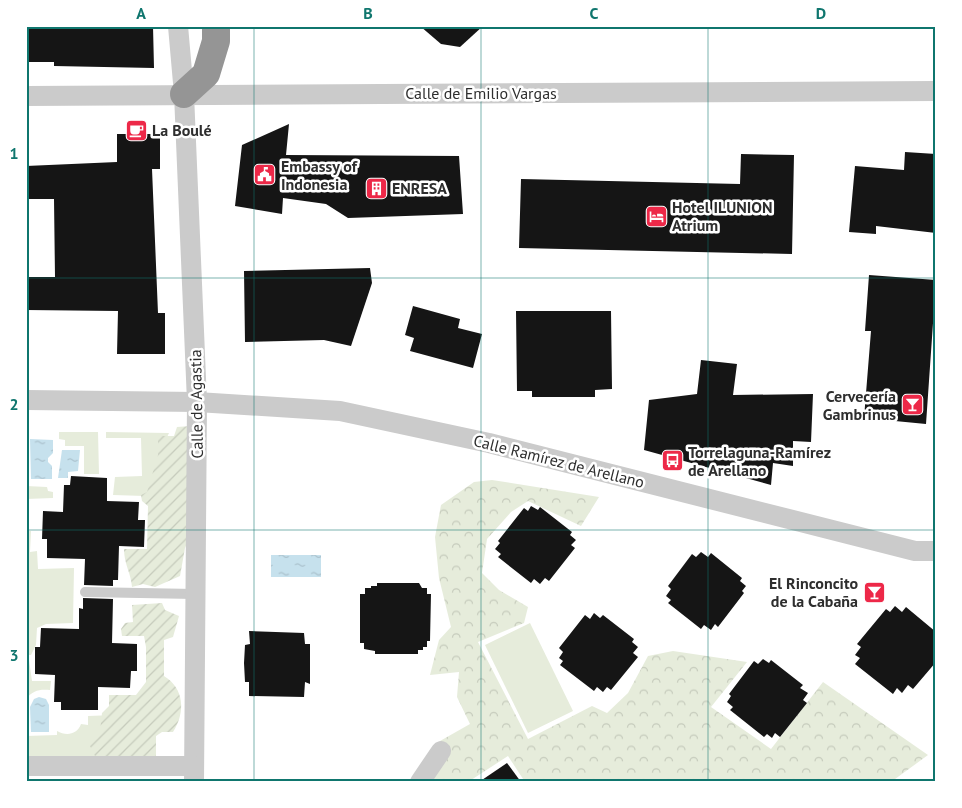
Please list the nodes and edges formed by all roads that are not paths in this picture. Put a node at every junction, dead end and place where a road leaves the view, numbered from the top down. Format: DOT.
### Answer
graph roads {
  1 [pos="178,26"];
  2 [pos="216,26"];
  3 [pos="936,91"];
  4 [pos="184,94"];
  5 [pos="26,96"];
  6 [pos="26,400"];
  7 [pos="198,402"];
  8 [pos="915,551"];
  9 [pos="936,551"];
  10 [pos="936,561"];
  11 [pos="85,592"];
  12 [pos="196,594"];
  13 [pos="441,751"];
  14 [pos="26,766"];
  15 [pos="194,774"];
  16 [pos="420,782"];
  1 -- 4 [label="street, Calle de Agastia"];
  2 -- 4 [label="highway"];
  3 -- 4 [label="street, Calle de Emilio Vargas"];
  4 -- 5 [label="street, Calle de Emilio Vargas"];
  4 -- 7 [label="street, Calle de Agastia"];
  6 -- 7 [label="street, Calle Ramírez de Arellano"];
  7 -- 8 [label="street, Calle Ramírez de Arellano"];
  7 -- 12 [label="street, Calle de Agastia"];
  8 -- 9 [label="street, Calle Ramírez de Arellano"];
  8 -- 10 [label="street, Calle Ramírez de Arellano"];
  11 -- 12 [label="lane"];
  12 -- 15 [label="street, Calle de Agastia"];
  13 -- 16 [label="street"];
  14 -- 15 [label="street"];
}
